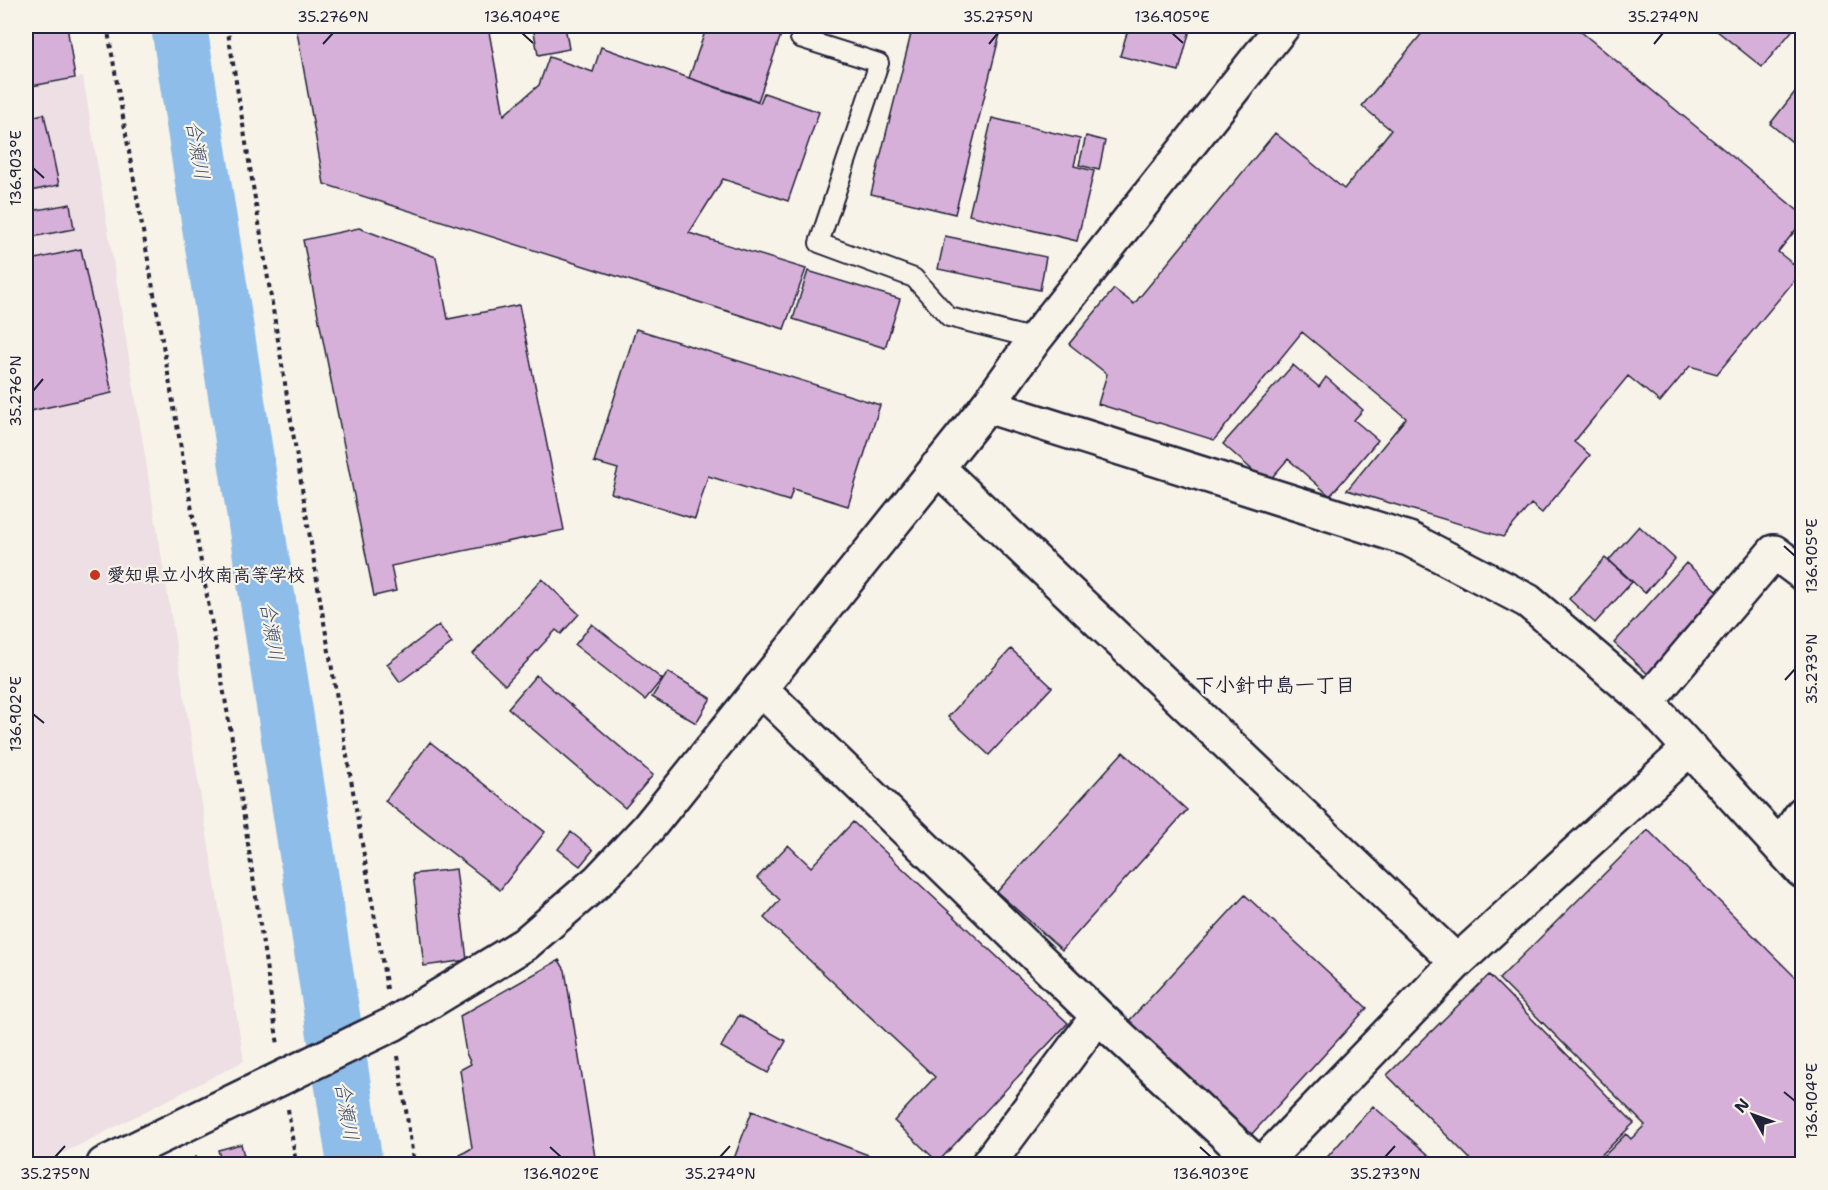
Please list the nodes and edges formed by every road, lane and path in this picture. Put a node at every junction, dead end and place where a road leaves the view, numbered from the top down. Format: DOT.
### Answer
graph roads {
  1 [pos="107,26"];
  2 [pos="227,26"];
  3 [pos="1283,26"];
  4 [pos="800,38"];
  5 [pos="1035,339"];
  6 [pos="987,406"];
  7 [pos="937,467"];
  8 [pos="1803,573"];
  9 [pos="760,688"];
  10 [pos="1647,702"];
  11 [pos="1690,748"];
  12 [pos="1803,814"];
  13 [pos="1780,846"];
  14 [pos="1803,871"];
  15 [pos="1457,962"];
  16 [pos="1098,1016"];
  17 [pos="393,1024"];
  18 [pos="287,1075"];
  19 [pos="104,1164"];
  20 [pos="296,1164"];
  21 [pos="414,1164"];
  22 [pos="988,1164"];
  23 [pos="1257,1164"];
  24 [pos="1262,1164"];
  1 -- 18 [label="path"];
  2 -- 17 [label="path"];
  3 -- 5 [label="street"];
  4 -- 5 [label="lane"];
  5 -- 6 [label="street"];
  6 -- 7 [label="street"];
  6 -- 10 [label="street"];
  7 -- 9 [label="street"];
  7 -- 15 [label="street"];
  8 -- 10 [label="street"];
  9 -- 16 [label="street"];
  9 -- 17 [label="street"];
  10 -- 11 [label="street"];
  11 -- 13 [label="street"];
  11 -- 15 [label="street"];
  12 -- 13 [label="street"];
  13 -- 14 [label="street"];
  15 -- 24 [label="street"];
  16 -- 22 [label="street"];
  16 -- 23 [label="street"];
  17 -- 18 [label="street"];
  17 -- 21 [label="path"];
  18 -- 19 [label="street"];
  18 -- 20 [label="path"];
}
